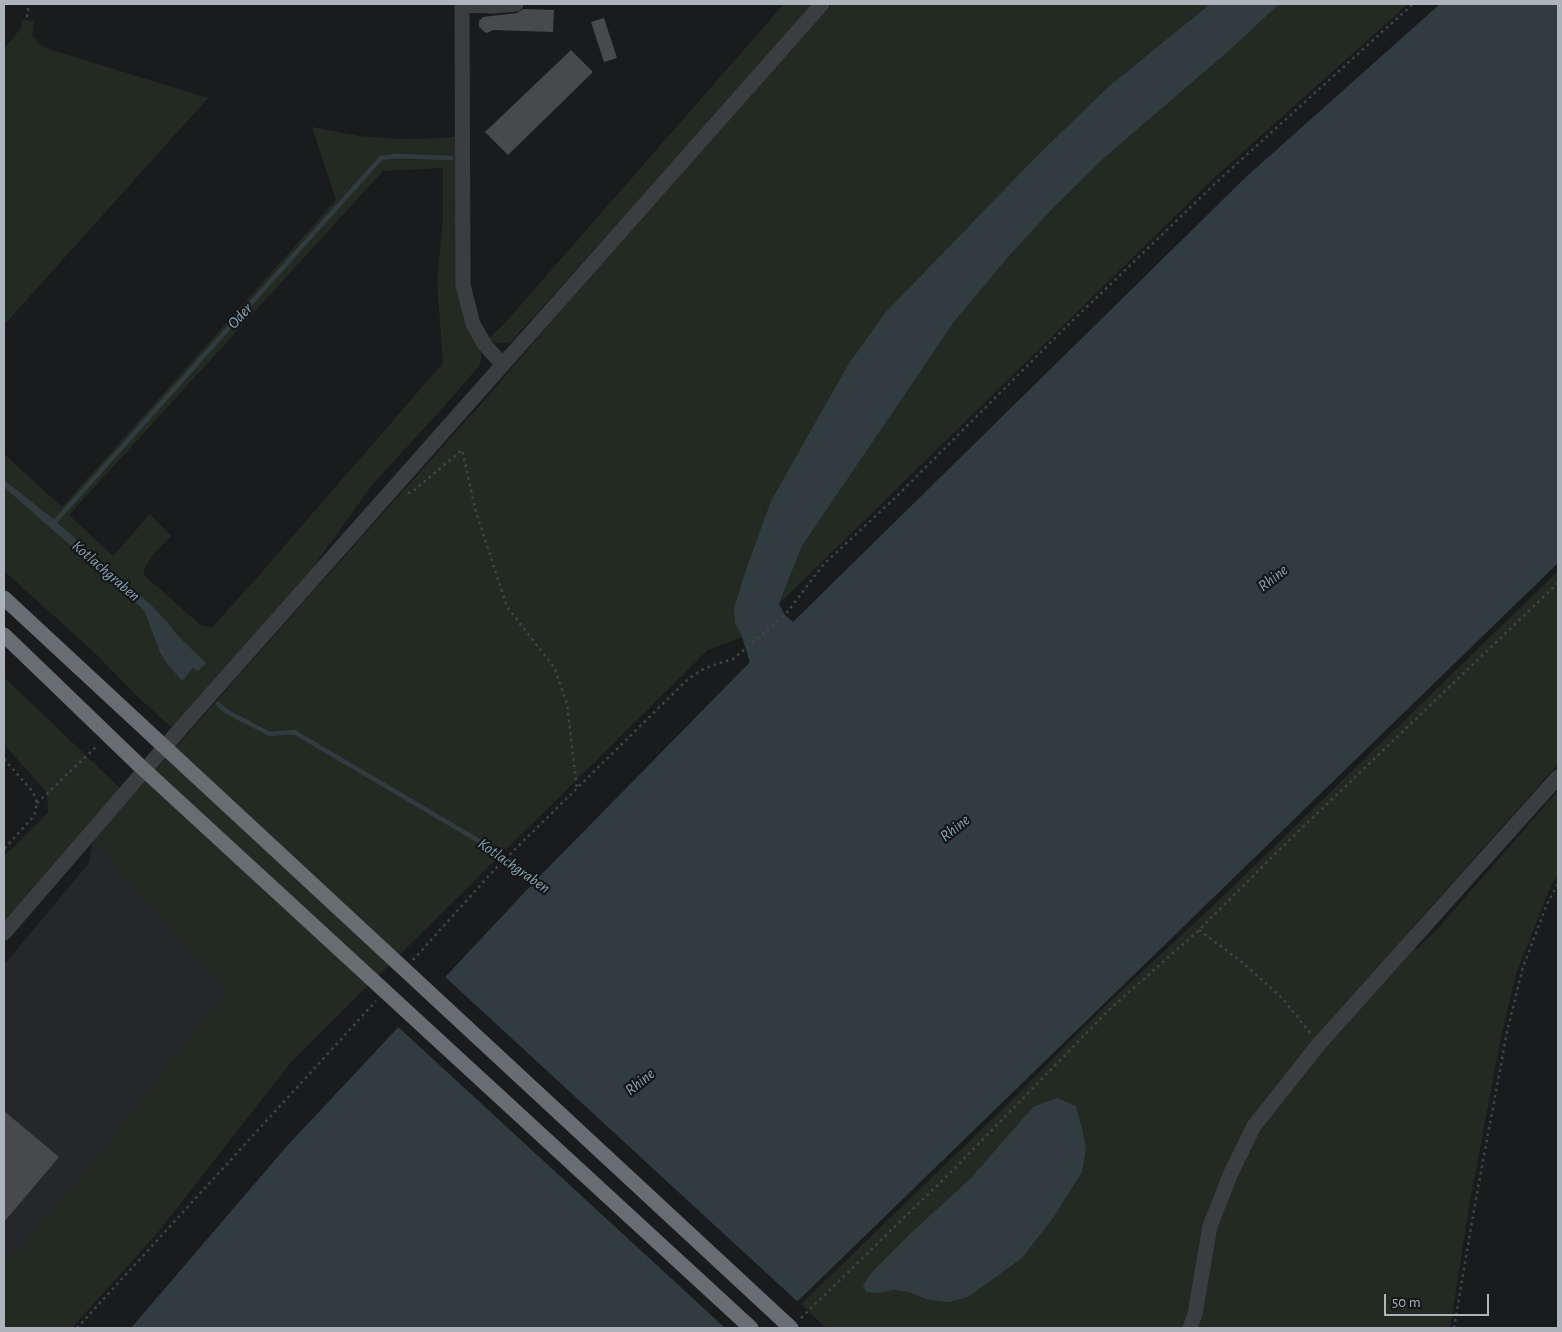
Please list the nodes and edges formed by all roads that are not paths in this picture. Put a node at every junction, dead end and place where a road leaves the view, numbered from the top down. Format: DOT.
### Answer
graph roads {
  1 [pos="462,4"];
  2 [pos="516,4"];
  3 [pos="822,4"];
  4 [pos="503,365"];
  5 [pos="4,598"];
  6 [pos="4,636"];
  7 [pos="1558,777"];
  8 [pos="4,933"];
  9 [pos="794,1325"];
  10 [pos="751,1328"];
  11 [pos="1190,1328"];
  1 -- 2 [label="street"];
  1 -- 4 [label="street"];
  3 -- 4 [label="street"];
  4 -- 8 [label="street"];
  5 -- 9 [label="highway"];
  6 -- 10 [label="highway"];
  7 -- 11 [label="street"];
}
